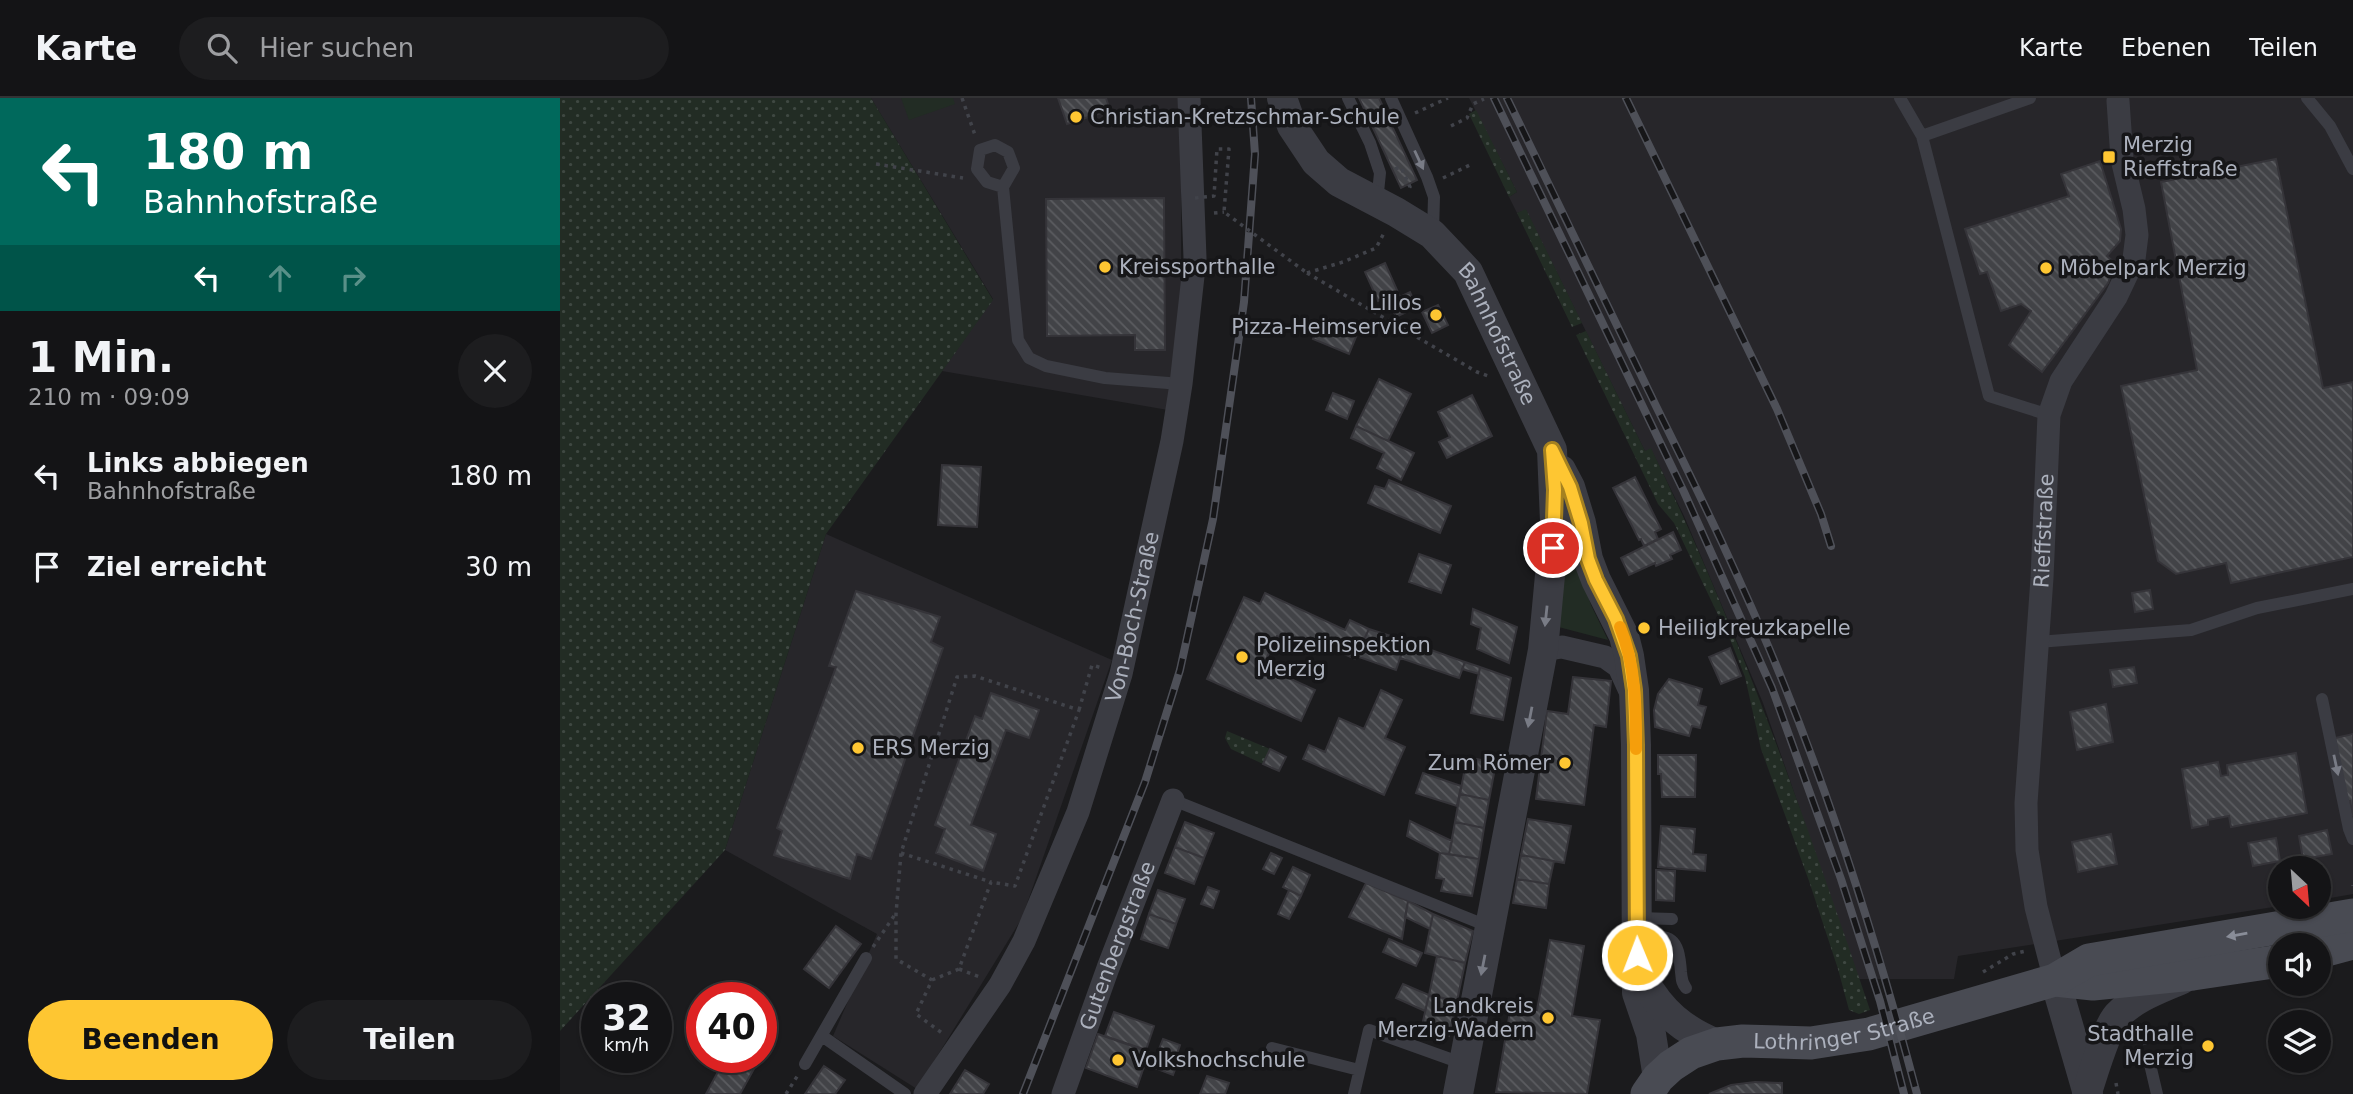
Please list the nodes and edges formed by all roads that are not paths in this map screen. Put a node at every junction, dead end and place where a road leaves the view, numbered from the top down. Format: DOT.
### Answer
graph roads {
  1 [pos="1189,98"];
  2 [pos="1282,98"];
  3 [pos="1348,98"];
  4 [pos="1391,98"];
  5 [pos="1900,98"];
  6 [pos="2030,98"];
  7 [pos="2307,98"];
  8 [pos="2119,99"];
  9 [pos="1922,136"];
  10 [pos="2353,169"];
  11 [pos="1003,187"];
  12 [pos="1378,193"];
  13 [pos="1433,234"];
  14 [pos="1181,384"];
  15 [pos="2049,415"];
  16 [pos="1552,450"];
  17 [pos="2353,589"];
  18 [pos="2038,642"];
  19 [pos="1543,650"];
  20 [pos="2322,699"];
  21 [pos="1635,720"];
  22 [pos="1173,800"];
  23 [pos="2353,839"];
  24 [pos="2353,915"];
  25 [pos="1672,919"];
  26 [pos="1491,927"];
  27 [pos="1636,928"];
  28 [pos="2353,943"];
  29 [pos="2331,949"];
  30 [pos="866,958"];
  31 [pos="2268,963"];
  32 [pos="1638,970"];
  33 [pos="2193,974"];
  34 [pos="2054,980"];
  35 [pos="1686,988"];
  36 [pos="822,1036"];
  37 [pos="1717,1044"];
  38 [pos="1272,1048"];
  39 [pos="2150,1060"];
  40 [pos="805,1064"];
  41 [pos="1464,1064"];
  42 [pos="1359,1070"];
  43 [pos="1653,1086"];
  44 [pos="2087,1093"];
  45 [pos="905,1094"];
  46 [pos="925,1094"];
  47 [pos="1063,1094"];
  48 [pos="1354,1094"];
  49 [pos="1458,1094"];
  50 [pos="2157,1094"];
  1 -- 14 [label="street, Von-Boch-Straße"];
  2 -- 12 [label="street, Bahnhofstraße"];
  3 -- 12 [label="lane"];
  4 -- 13 [label="lane, one-way"];
  5 -- 9 [label="lane"];
  6 -- 9 [label="lane"];
  7 -- 10 [label="lane"];
  8 -- 15 [label="street, Rieffstraße"];
  9 -- 15 [label="lane"];
  11 -- 11 [label="lane"];
  11 -- 14 [label="lane"];
  12 -- 13 [label="street, Bahnhofstraße"];
  13 -- 16 [label="street, Bahnhofstraße"];
  14 -- 46 [label="street, Von-Boch-Straße"];
  15 -- 18 [label="street, Rieffstraße"];
  16 -- 19 [label="street, Bahnhofstraße, one-way"];
  16 -- 21 [label="street"];
  17 -- 18 [label="lane"];
  18 -- 34 [label="street, Rieffstraße"];
  19 -- 21 [label="street"];
  19 -- 26 [label="street, Bahnhofstraße, one-way"];
  20 -- 23 [label="lane, one-way"];
  21 -- 27 [label="street"];
  22 -- 26 [label="lane"];
  22 -- 47 [label="street, Gutenbergstraße"];
  24 -- 34 [label="main road, Lothringer Straße, one-way"];
  25 -- 27 [label="lane"];
  26 -- 41 [label="street, Bahnhofstraße, one-way"];
  27 -- 32 [label="street"];
  27 -- 35 [label="lane"];
  28 -- 29 [label="main road"];
  30 -- 36 [label="lane"];
  31 -- 33 [label="main road, Lothringer Straße"];
  32 -- 37 [label="street"];
  32 -- 43 [label="street"];
  33 -- 34 [label="main road, Lothringer Straße"];
  33 -- 44 [label="street"];
  34 -- 37 [label="main road, Lothringer Straße"];
  34 -- 44 [label="street"];
  36 -- 40 [label="lane"];
  36 -- 45 [label="lane"];
  37 -- 43 [label="main road, Lothringer Straße"];
  38 -- 42 [label="lane"];
  39 -- 50 [label="lane"];
  41 -- 42 [label="lane"];
  41 -- 49 [label="street, Bahnhofstraße"];
  42 -- 48 [label="lane"];
}
